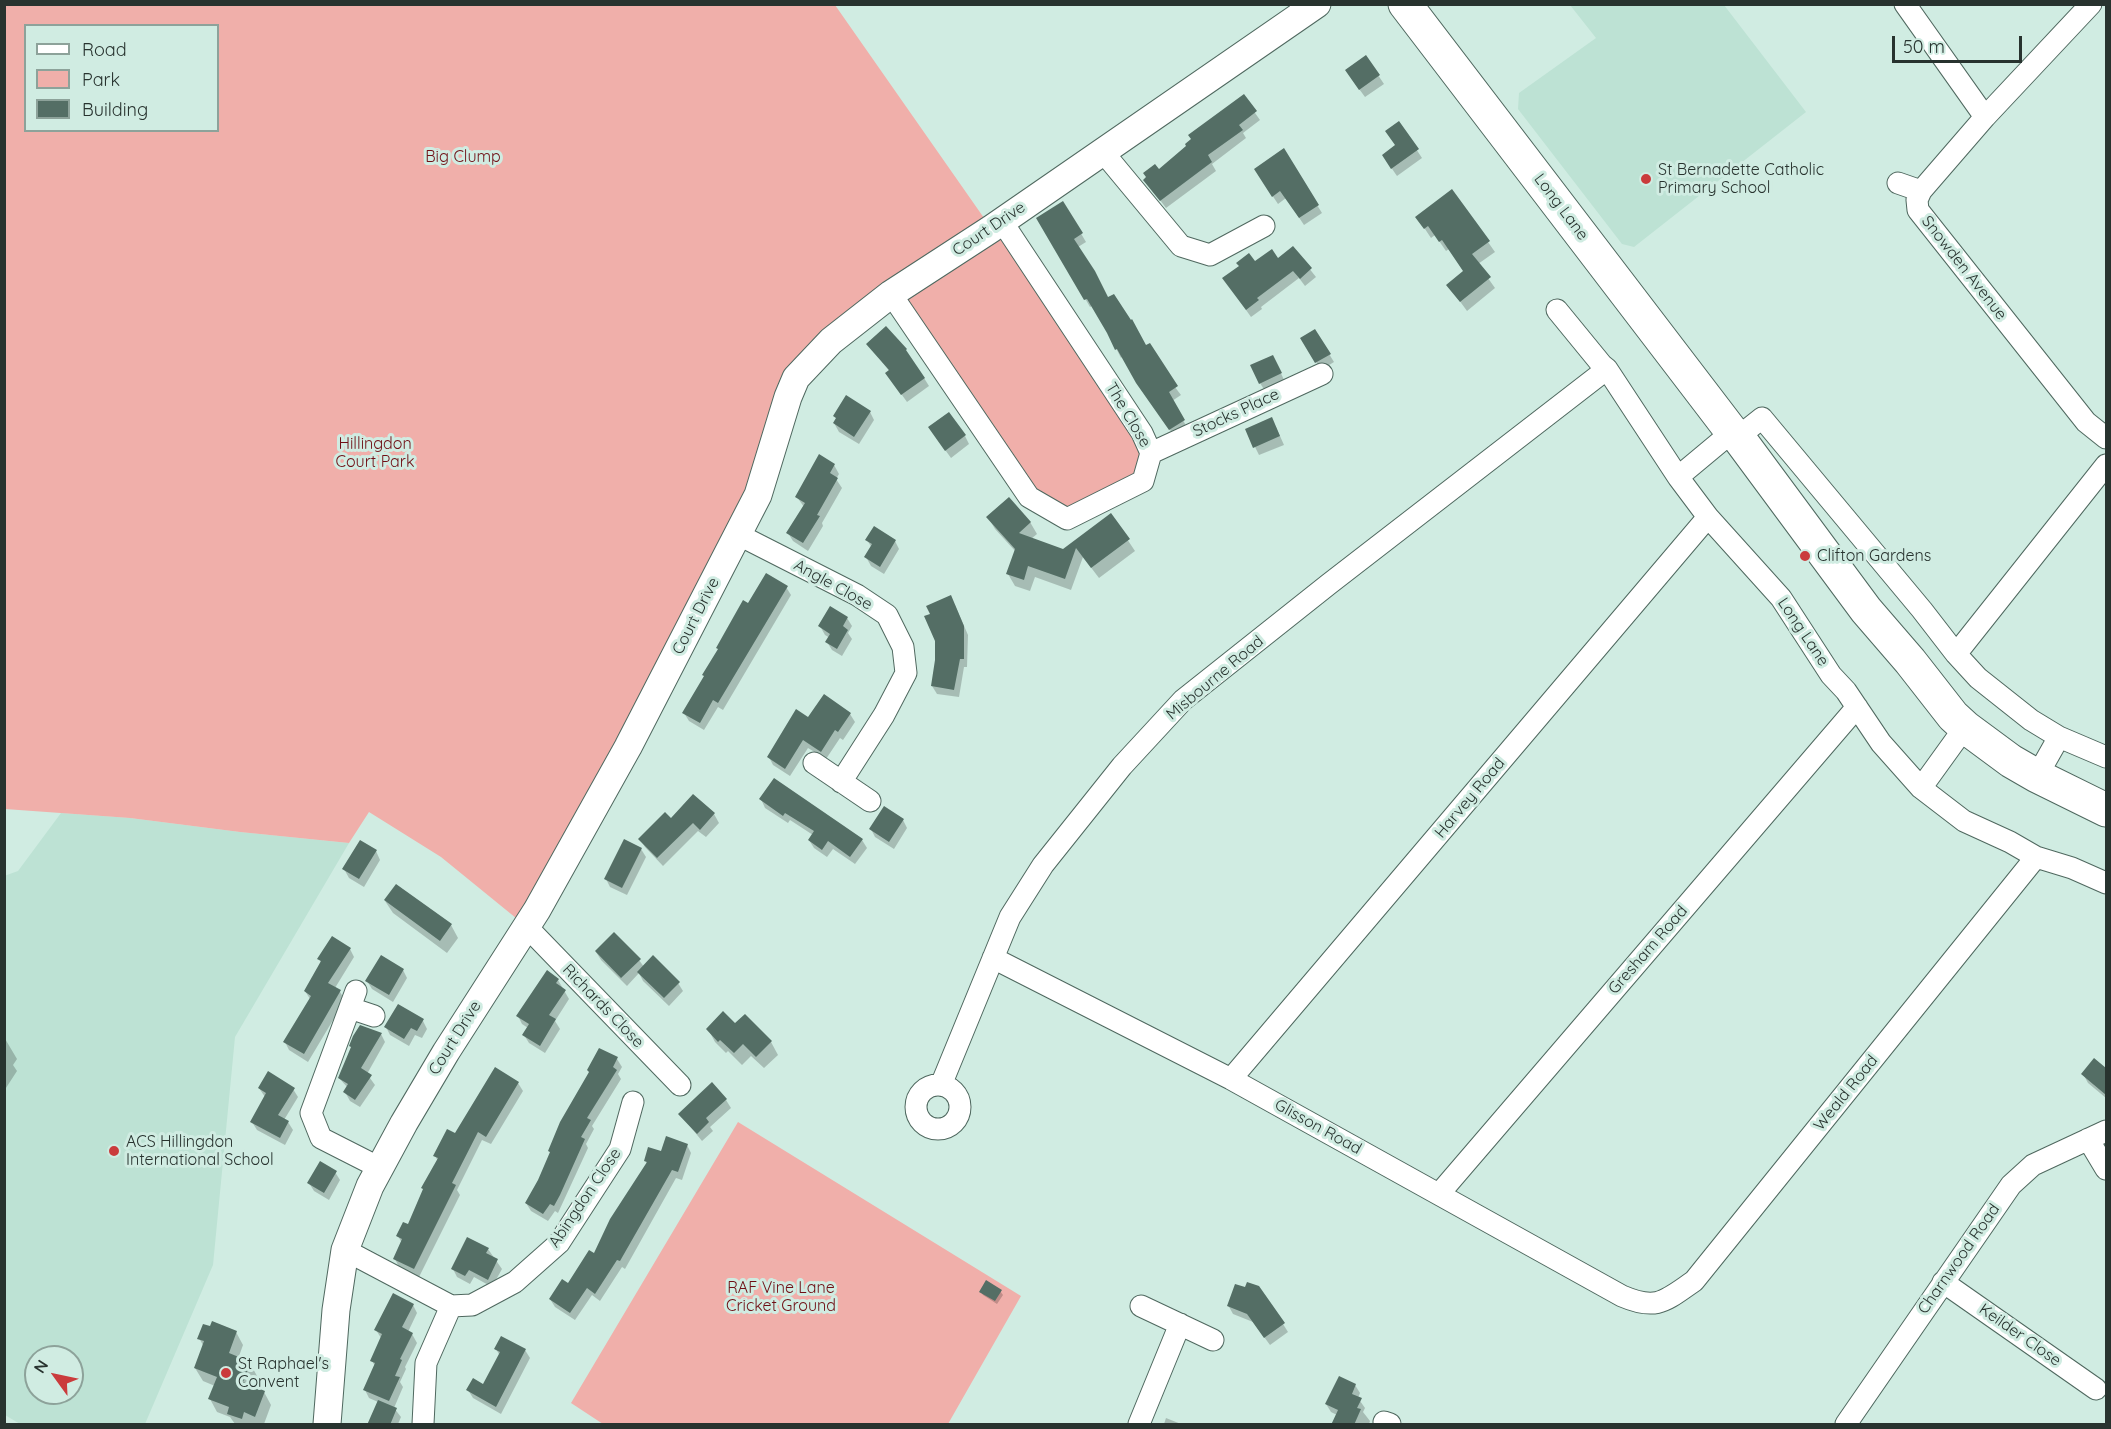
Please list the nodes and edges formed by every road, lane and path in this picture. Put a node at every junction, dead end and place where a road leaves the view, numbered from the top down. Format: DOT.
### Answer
graph roads {
  1 [pos="1317,4"];
  2 [pos="1405,4"];
  3 [pos="1905,4"];
  4 [pos="2091,4"];
  5 [pos="1985,117"];
  6 [pos="1103,152"];
  7 [pos="1898,183"];
  8 [pos="1921,191"];
  9 [pos="1001,220"];
  10 [pos="1264,226"];
  11 [pos="891,294"];
  12 [pos="1557,310"];
  13 [pos="1607,369"];
  14 [pos="1322,374"];
  15 [pos="1735,435"];
  16 [pos="2106,438"];
  17 [pos="1151,453"];
  18 [pos="2106,465"];
  19 [pos="1678,477"];
  20 [pos="1708,517"];
  21 [pos="739,535"];
  22 [pos="1956,654"];
  23 [pos="1857,707"];
  24 [pos="1965,727"];
  25 [pos="2059,737"];
  26 [pos="2106,757"];
  27 [pos="814,763"];
  28 [pos="2037,776"];
  29 [pos="841,782"];
  30 [pos="1921,788"];
  31 [pos="870,801"];
  32 [pos="2106,810"];
  33 [pos="2036,857"];
  34 [pos="2106,883"];
  35 [pos="527,927"];
  36 [pos="993,958"];
  37 [pos="374,1016"];
  38 [pos="1231,1079"];
  39 [pos="680,1085"];
  40 [pos="941,1085"];
  41 [pos="633,1102"];
  42 [pos="2097,1135"];
  43 [pos="380,1168"];
  44 [pos="2106,1169"];
  45 [pos="1439,1194"];
  46 [pos="345,1250"];
  47 [pos="1943,1282"];
  48 [pos="1639,1303"];
  49 [pos="451,1306"];
  50 [pos="1141,1306"];
  51 [pos="1180,1324"];
  52 [pos="1213,1340"];
  53 [pos="2096,1389"];
  54 [pos="327,1425"];
  55 [pos="423,1425"];
  56 [pos="1139,1425"];
  57 [pos="1846,1425"];
  1 -- 6 [label="street, Court Drive"];
  2 -- 15 [label="main road, Long Lane"];
  3 -- 5 [label="street"];
  4 -- 5 [label="street, Snowden Avenue"];
  5 -- 8 [label="street, Snowden Avenue"];
  6 -- 9 [label="street, Court Drive"];
  6 -- 10 [label="street"];
  7 -- 8 [label="street"];
  8 -- 16 [label="street, Snowden Avenue"];
  9 -- 11 [label="street, Court Drive"];
  9 -- 17 [label="street, The Close"];
  11 -- 17 [label="street, The Close"];
  11 -- 21 [label="street, Court Drive"];
  12 -- 13 [label="street, Long Lane"];
  13 -- 19 [label="street, Long Lane"];
  13 -- 36 [label="street, Misbourne Road"];
  14 -- 17 [label="street, Stocks Place"];
  15 -- 19 [label="street"];
  15 -- 22 [label="street"];
  15 -- 24 [label="main road, Long Lane"];
  18 -- 22 [label="street"];
  19 -- 20 [label="street, Long Lane"];
  20 -- 23 [label="street, Long Lane"];
  20 -- 38 [label="street, Harvey Road"];
  21 -- 29 [label="street, Angle Close"];
  21 -- 35 [label="street, Court Drive"];
  22 -- 25 [label="street"];
  23 -- 30 [label="street, Long Lane"];
  23 -- 45 [label="street, Gresham Road"];
  24 -- 28 [label="main road, Long Lane"];
  24 -- 30 [label="street"];
  25 -- 26 [label="street"];
  25 -- 28 [label="street"];
  27 -- 29 [label="street"];
  28 -- 32 [label="main road, Long Lane"];
  29 -- 31 [label="street"];
  30 -- 33 [label="street, Long Lane"];
  33 -- 34 [label="street, Long Lane"];
  33 -- 48 [label="street, Weald Road"];
  35 -- 39 [label="street, Richards Close"];
  35 -- 43 [label="street, Court Drive"];
  36 -- 38 [label="street, Glisson Road"];
  36 -- 40 [label="street, Misbourne Road"];
  37 -- 43 [label="street"];
  38 -- 45 [label="street, Glisson Road"];
  41 -- 49 [label="street, Abingdon Close"];
  42 -- 44 [label="street"];
  42 -- 47 [label="street, Charnwood Road"];
  43 -- 46 [label="street, Court Drive"];
  45 -- 48 [label="street, Glisson Road"];
  46 -- 49 [label="street"];
  46 -- 54 [label="street, Court Drive"];
  47 -- 53 [label="street, Keilder Close"];
  47 -- 57 [label="street, Charnwood Road"];
  49 -- 55 [label="street"];
  50 -- 51 [label="street"];
  51 -- 52 [label="street"];
  51 -- 56 [label="street"];
}
